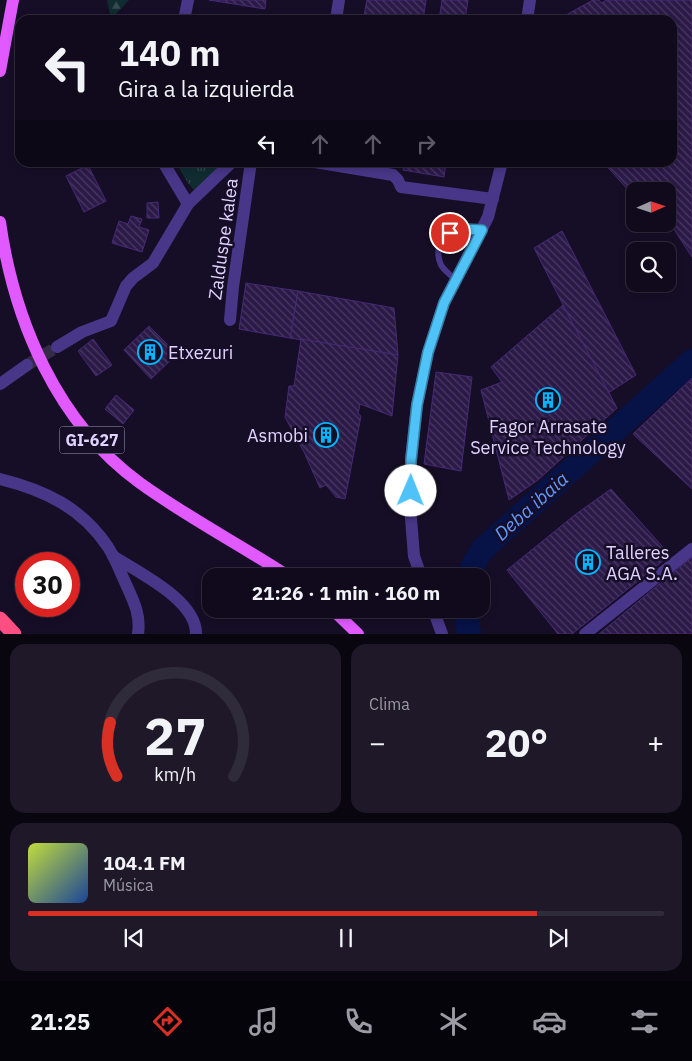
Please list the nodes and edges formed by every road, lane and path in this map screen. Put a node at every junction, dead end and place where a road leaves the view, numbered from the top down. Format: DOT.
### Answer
graph roads {
  1 [pos="14,0"];
  2 [pos="188,0"];
  3 [pos="339,0"];
  4 [pos="530,0"];
  5 [pos="185,15"];
  6 [pos="337,15"];
  7 [pos="528,15"];
  8 [pos="0,71"];
  9 [pos="166,167"];
  10 [pos="227,167"];
  11 [pos="250,167"];
  12 [pos="345,167"];
  13 [pos="501,167"];
  14 [pos="493,199"];
  15 [pos="188,204"];
  16 [pos="0,222"];
  17 [pos="482,230"];
  18 [pos="455,279"];
  19 [pos="230,320"];
  20 [pos="57,347"];
  21 [pos="27,366"];
  22 [pos="0,384"];
  23 [pos="0,480"];
  24 [pos="692,549"];
  25 [pos="113,556"];
  26 [pos="276,568"];
  27 [pos="418,568"];
  28 [pos="341,618"];
  29 [pos="436,618"];
  30 [pos="0,619"];
  31 [pos="14,634"];
  32 [pos="138,634"];
  33 [pos="196,634"];
  34 [pos="358,634"];
  35 [pos="442,634"];
  36 [pos="585,634"];
  1 -- 8 [label="main road"];
  2 -- 5 [label="street"];
  3 -- 6 [label="street"];
  4 -- 7 [label="street"];
  9 -- 15 [label="street"];
  10 -- 15 [label="street, Zalduspe kalea"];
  11 -- 19 [label="street, Zalduspe kalea"];
  12 -- 14 [label="street"];
  13 -- 14 [label="street"];
  14 -- 17 [label="street"];
  15 -- 20 [label="street, Zalduspe kalea"];
  16 -- 26 [label="main road, GI-627"];
  17 -- 18 [label="street"];
  17 -- 18 [label="lane"];
  18 -- 27 [label="street"];
  21 -- 22 [label="street"];
  23 -- 25 [label="street"];
  24 -- 36 [label="street"];
  25 -- 32 [label="street"];
  25 -- 33 [label="street"];
  28 -- 34 [label="main road"];
  29 -- 35 [label="street"];
  30 -- 31 [label="highway"];
}
